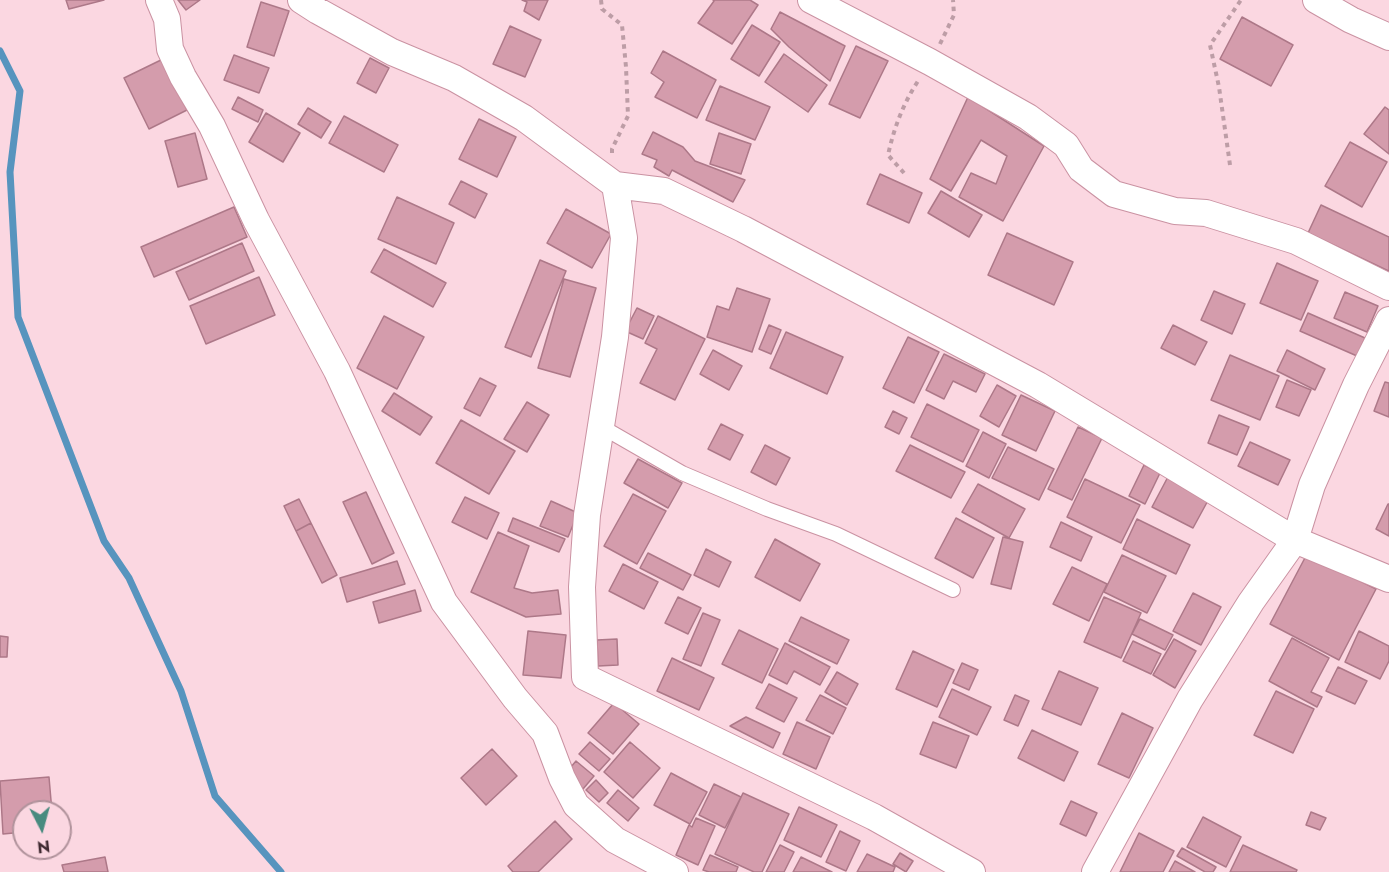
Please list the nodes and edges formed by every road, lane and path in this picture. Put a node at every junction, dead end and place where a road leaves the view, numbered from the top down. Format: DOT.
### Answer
graph roads {
  1 [pos="159,0"];
  2 [pos="302,0"];
  3 [pos="601,0"];
  4 [pos="811,0"];
  5 [pos="952,0"];
  6 [pos="1241,0"];
  7 [pos="1316,0"];
  8 [pos="1389,37"];
  9 [pos="930,62"];
  10 [pos="1230,165"];
  11 [pos="904,173"];
  12 [pos="615,185"];
  13 [pos="1389,287"];
  14 [pos="1389,320"];
  15 [pos="602,427"];
  16 [pos="1295,540"];
  17 [pos="1389,579"];
  18 [pos="953,590"];
  19 [pos="675,872"];
  20 [pos="972,872"];
  21 [pos="1095,872"];
  1 -- 19 [label="street"];
  2 -- 12 [label="street"];
  3 -- 12 [label="path"];
  4 -- 9 [label="street"];
  5 -- 9 [label="path"];
  6 -- 10 [label="path"];
  7 -- 8 [label="street"];
  9 -- 11 [label="path"];
  9 -- 13 [label="street"];
  12 -- 15 [label="street"];
  12 -- 16 [label="street"];
  14 -- 16 [label="street"];
  15 -- 18 [label="lane"];
  15 -- 20 [label="street"];
  16 -- 17 [label="street"];
  16 -- 21 [label="street"];
}
